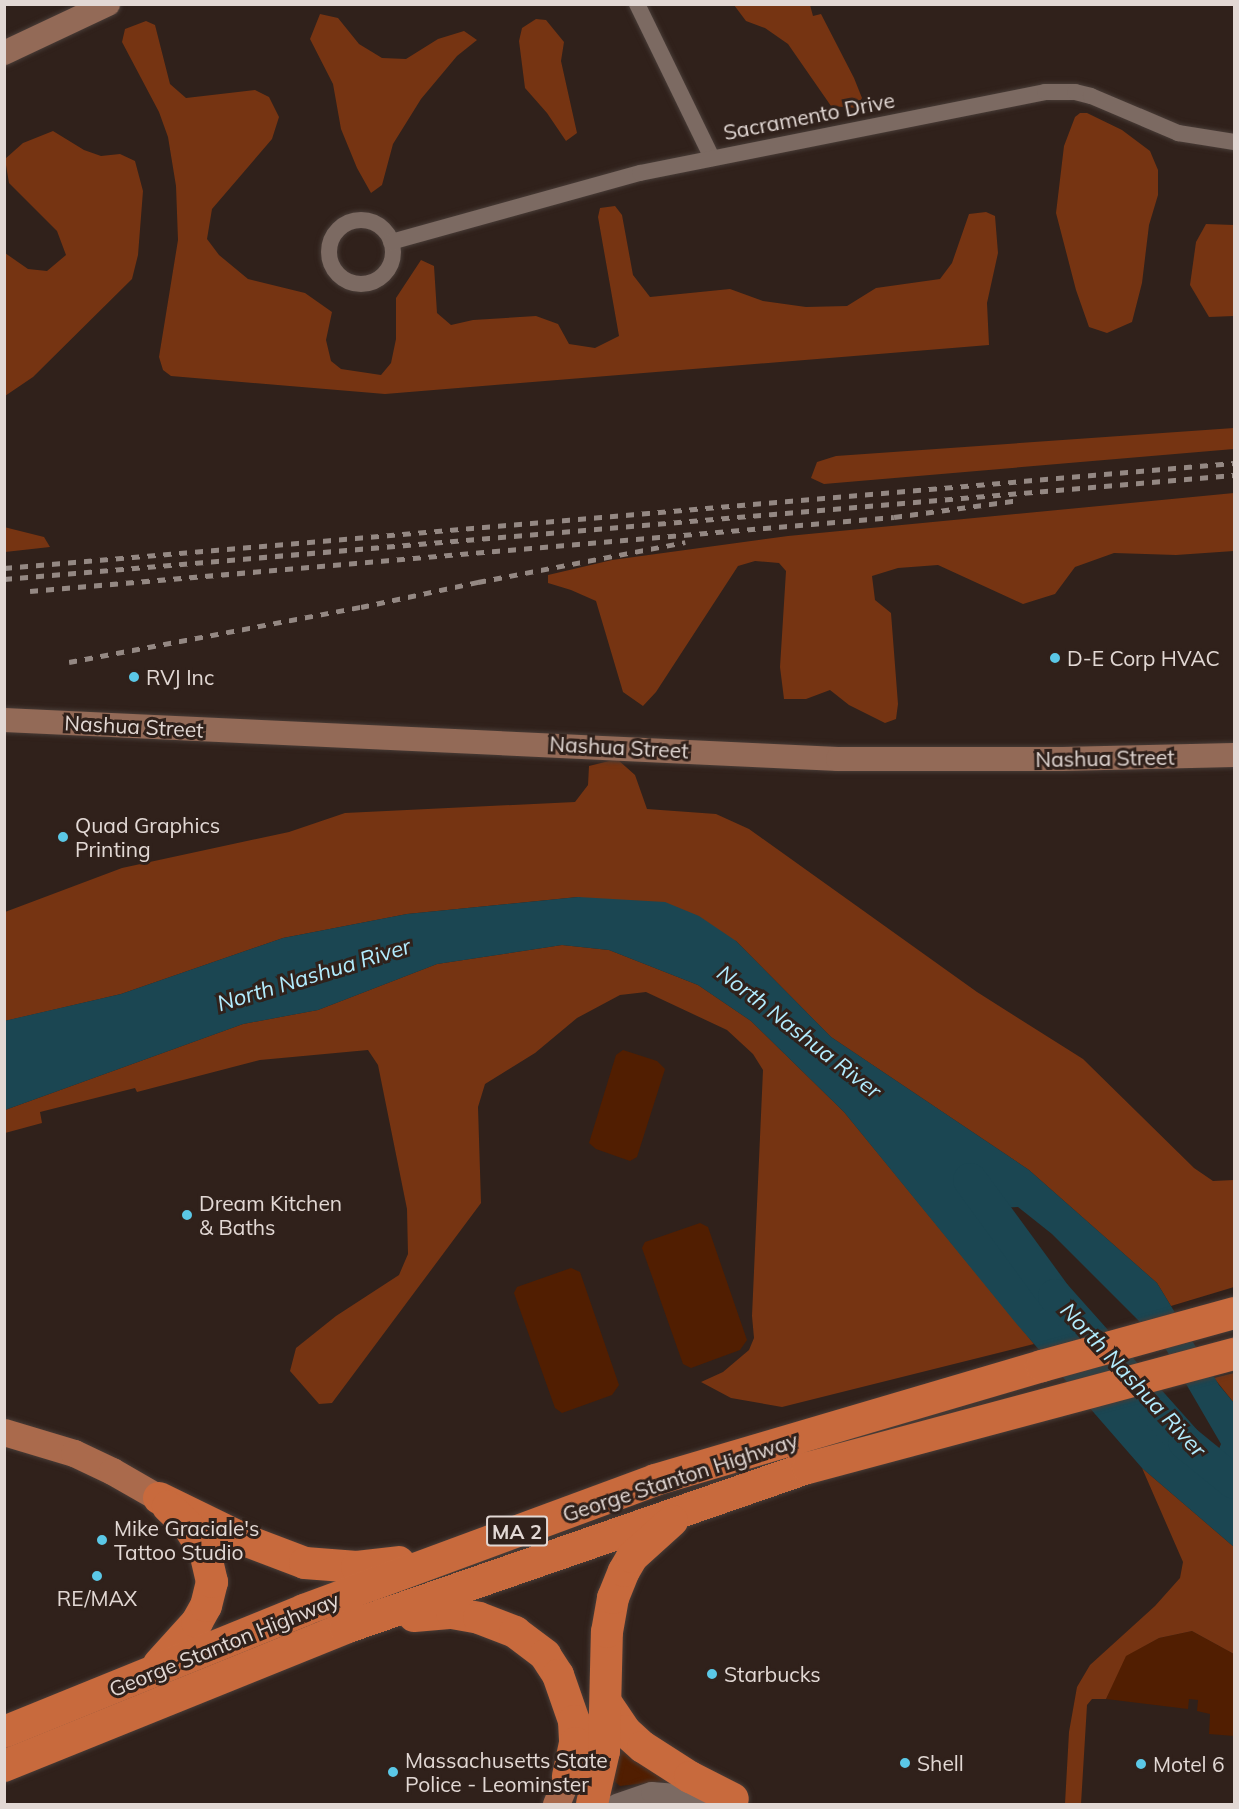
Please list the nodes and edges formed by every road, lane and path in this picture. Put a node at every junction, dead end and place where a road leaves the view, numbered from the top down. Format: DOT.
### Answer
graph roads {
  1 [pos="108,4"];
  2 [pos="637,4"];
  3 [pos="4,53"];
  4 [pos="1234,142"];
  5 [pos="712,158"];
  6 [pos="391,242"];
  7 [pos="4,720"];
  8 [pos="1234,755"];
  9 [pos="1224,1316"];
  10 [pos="1233,1354"];
  11 [pos="4,1432"];
  12 [pos="159,1498"];
  13 [pos="692,1507"];
  14 [pos="453,1555"];
  15 [pos="345,1628"];
  16 [pos="149,1673"];
  17 [pos="607,1704"];
  18 [pos="4,1732"];
  19 [pos="4,1766"];
  20 [pos="568,1776"];
  21 [pos="738,1802"];
  22 [pos="556,1804"];
  23 [pos="592,1804"];
  24 [pos="616,1804"];
  1 -- 3 [label="main road"];
  2 -- 5 [label="street"];
  4 -- 5 [label="street, Sacramento Drive"];
  5 -- 6 [label="street, Sacramento Drive"];
  7 -- 8 [label="main road, Nashua Street"];
  9 -- 14 [label="highway, George Stanton Highway / MA 2"];
  10 -- 13 [label="highway, George Stanton Highway / MA 2"];
  11 -- 12 [label="main road"];
  12 -- 14 [label="highway"];
  12 -- 16 [label="highway"];
  13 -- 15 [label="highway, George Stanton Highway / MA 2"];
  13 -- 17 [label="highway"];
  14 -- 16 [label="highway, George Stanton Highway / MA 2"];
  15 -- 19 [label="highway, George Stanton Highway / MA 2"];
  15 -- 20 [label="highway"];
  16 -- 18 [label="highway, George Stanton Highway / MA 2"];
  17 -- 21 [label="highway"];
  17 -- 23 [label="highway"];
  20 -- 22 [label="main road"];
  21 -- 24 [label="street"];
}
